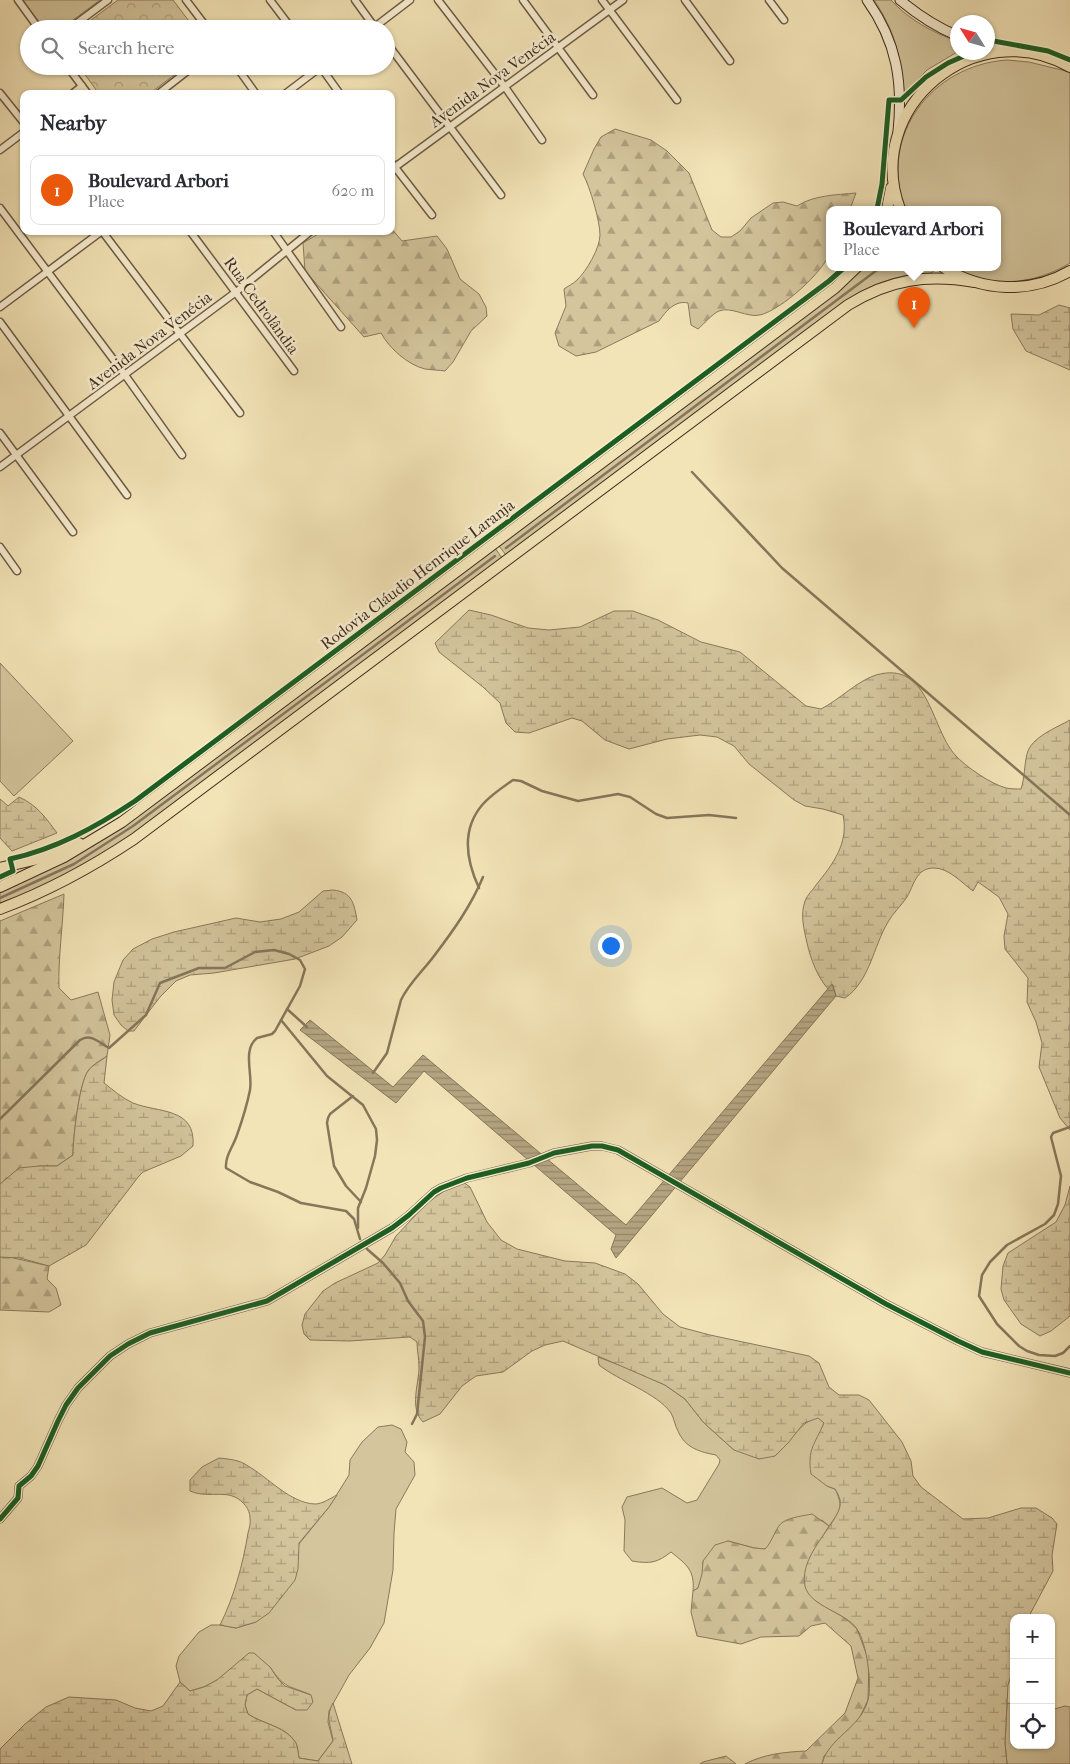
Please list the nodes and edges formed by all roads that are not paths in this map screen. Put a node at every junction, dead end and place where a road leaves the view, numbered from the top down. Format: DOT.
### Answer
graph roads {
  1 [pos="18,0"];
  2 [pos="108,0"];
  3 [pos="197,0"];
  4 [pos="270,0"];
  5 [pos="355,0"];
  6 [pos="410,0"];
  7 [pos="438,0"];
  8 [pos="523,0"];
  9 [pos="602,0"];
  10 [pos="623,0"];
  11 [pos="685,0"];
  12 [pos="769,0"];
  13 [pos="867,0"];
  14 [pos="900,0"];
  15 [pos="188,2"];
  16 [pos="609,10"];
  17 [pos="32,20"];
  18 [pos="81,20"];
  19 [pos="201,20"];
  20 [pos="285,20"];
  21 [pos="369,20"];
  22 [pos="384,20"];
  23 [pos="784,20"];
  24 [pos="950,33"];
  25 [pos="995,47"];
  26 [pos="559,48"];
  27 [pos="1018,51"];
  28 [pos="395,54"];
  29 [pos="730,61"];
  30 [pos="1069,65"];
  31 [pos="74,75"];
  32 [pos="182,75"];
  33 [pos="242,75"];
  34 [pos="310,75"];
  35 [pos="327,75"];
  36 [pos="82,86"];
  37 [pos="167,87"];
  38 [pos="505,87"];
  39 [pos="77,90"];
  40 [pos="85,90"];
  41 [pos="163,90"];
  42 [pos="169,90"];
  43 [pos="253,90"];
  44 [pos="290,90"];
  45 [pos="337,90"];
  46 [pos="0,93"];
  47 [pos="593,95"];
  48 [pos="677,100"];
  49 [pos="20,119"];
  50 [pos="450,127"];
  51 [pos="20,135"];
  52 [pos="897,138"];
  53 [pos="542,140"];
  54 [pos="0,150"];
  55 [pos="395,165"];
  56 [pos="395,169"];
  57 [pos="893,172"];
  58 [pos="501,195"];
  59 [pos="887,206"];
  60 [pos="899,206"];
  61 [pos="0,208"];
  62 [pos="432,216"];
  63 [pos="20,235"];
  64 [pos="20,235"];
  65 [pos="97,235"];
  66 [pos="105,235"];
  67 [pos="193,235"];
  68 [pos="276,235"];
  69 [pos="307,235"];
  70 [pos="288,251"];
  71 [pos="853,271"];
  72 [pos="952,271"];
  73 [pos="1070,271"];
  74 [pos="48,272"];
  75 [pos="975,282"];
  76 [pos="236,292"];
  77 [pos="0,308"];
  78 [pos="0,322"];
  79 [pos="341,326"];
  80 [pos="180,333"];
  81 [pos="294,370"];
  82 [pos="125,375"];
  83 [pos="240,413"];
  84 [pos="69,417"];
  85 [pos="0,433"];
  86 [pos="16,454"];
  87 [pos="182,455"];
  88 [pos="0,467"];
  89 [pos="127,495"];
  90 [pos="72,532"];
  91 [pos="0,548"];
  92 [pos="17,571"];
  93 [pos="140,808"];
  94 [pos="0,868"];
  95 [pos="0,887"];
  96 [pos="0,909"];
  97 [pos="1070,1373"];
  98 [pos="0,1519"];
  1 -- 17 [label="street"];
  2 -- 18 [label="street"];
  3 -- 15 [label="street"];
  4 -- 20 [label="street"];
  5 -- 21 [label="street"];
  6 -- 22 [label="street"];
  7 -- 38 [label="street"];
  8 -- 26 [label="street"];
  9 -- 16 [label="street"];
  10 -- 16 [label="street, Avenida Nova Venécia"];
  11 -- 29 [label="street"];
  12 -- 23 [label="street"];
  13 -- 52 [label="main road"];
  14 -- 24 [label="main road"];
  15 -- 19 [label="street"];
  16 -- 26 [label="street, Avenida Nova Venécia"];
  16 -- 48 [label="street"];
  25 -- 27 [label="main road"];
  26 -- 38 [label="street, Avenida Nova Venécia"];
  26 -- 47 [label="street"];
  27 -- 30 [label="main road"];
  27 -- 52 [label="main road"];
  28 -- 50 [label="street"];
  31 -- 36 [label="street"];
  32 -- 37 [label="street"];
  33 -- 43 [label="street"];
  34 -- 44 [label="street"];
  35 -- 45 [label="street"];
  36 -- 39 [label="street"];
  36 -- 40 [label="street"];
  37 -- 41 [label="street"];
  37 -- 42 [label="street"];
  38 -- 50 [label="street, Avenida Nova Venécia"];
  38 -- 53 [label="street"];
  46 -- 49 [label="street"];
  50 -- 55 [label="street, Avenida Nova Venécia"];
  50 -- 58 [label="street"];
  51 -- 54 [label="street"];
  52 -- 57 [label="main road"];
  56 -- 62 [label="street"];
  57 -- 59 [label="main road"];
  57 -- 60 [label="main road"];
  61 -- 63 [label="street"];
  64 -- 74 [label="street"];
  65 -- 74 [label="street"];
  66 -- 80 [label="street"];
  67 -- 76 [label="street, Rua Cedrolândia"];
  68 -- 70 [label="street"];
  69 -- 70 [label="street, Avenida Nova Venécia"];
  70 -- 76 [label="street, Avenida Nova Venécia"];
  70 -- 79 [label="street"];
  71 -- 93 [label="main road, Rodovia Cláudio Henrique Laranja"];
  72 -- 75 [label="main road"];
  73 -- 75 [label="main road"];
  74 -- 77 [label="street"];
  74 -- 82 [label="street"];
  75 -- 96 [label="main road"];
  76 -- 80 [label="street, Avenida Nova Venécia"];
  76 -- 81 [label="street, Rua Cedrolândia"];
  78 -- 84 [label="street"];
  80 -- 82 [label="street, Avenida Nova Venécia"];
  80 -- 83 [label="street"];
  82 -- 84 [label="street, Avenida Nova Venécia"];
  82 -- 87 [label="street"];
  84 -- 86 [label="street, Avenida Nova Venécia"];
  84 -- 89 [label="street"];
  85 -- 86 [label="street"];
  86 -- 88 [label="street, Avenida Nova Venécia"];
  86 -- 90 [label="street"];
  91 -- 92 [label="street"];
  93 -- 94 [label="main road"];
  93 -- 95 [label="main road, Rodovia Cláudio Henrique Laranja"];
  97 -- 98 [label="street"];
}
